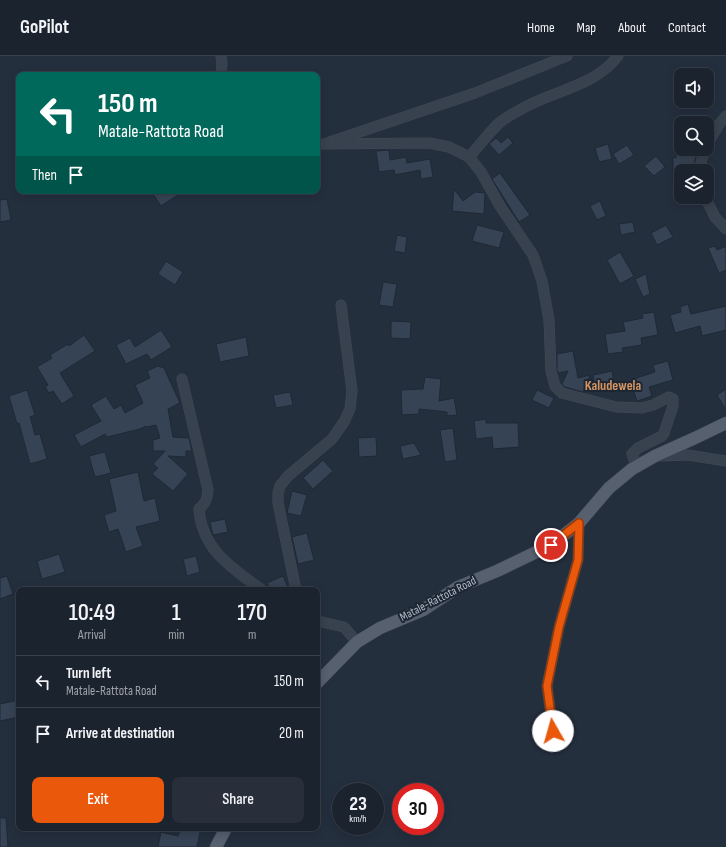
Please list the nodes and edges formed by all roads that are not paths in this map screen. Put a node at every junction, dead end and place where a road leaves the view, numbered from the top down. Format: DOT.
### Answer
graph roads {
  1 [pos="220,56"];
  2 [pos="567,56"];
  3 [pos="618,56"];
  4 [pos="221,72"];
  5 [pos="726,116"];
  6 [pos="714,133"];
  7 [pos="320,144"];
  8 [pos="469,157"];
  9 [pos="708,204"];
  10 [pos="726,229"];
  11 [pos="341,305"];
  12 [pos="182,379"];
  13 [pos="726,423"];
  14 [pos="655,456"];
  15 [pos="726,461"];
  16 [pos="638,466"];
  17 [pos="579,523"];
  18 [pos="258,587"];
  19 [pos="295,587"];
  20 [pos="320,621"];
  21 [pos="357,642"];
  22 [pos="320,680"];
  23 [pos="553,731"];
  24 [pos="224,831"];
  25 [pos="216,847"];
  1 -- 4 [label="street"];
  2 -- 7 [label="street"];
  3 -- 8 [label="street"];
  5 -- 6 [label="street"];
  7 -- 8 [label="street"];
  8 -- 16 [label="street"];
  9 -- 10 [label="street"];
  11 -- 19 [label="street"];
  12 -- 18 [label="street"];
  13 -- 14 [label="main road, Matale-Rattota Road"];
  14 -- 15 [label="street"];
  14 -- 16 [label="main road, Matale-Rattota Road"];
  16 -- 17 [label="main road, Matale-Rattota Road"];
  17 -- 21 [label="main road, Matale-Rattota Road"];
  17 -- 23 [label="street"];
  20 -- 21 [label="street"];
  21 -- 22 [label="main road, Matale-Rattota Road"];
  24 -- 25 [label="main road"];
}
